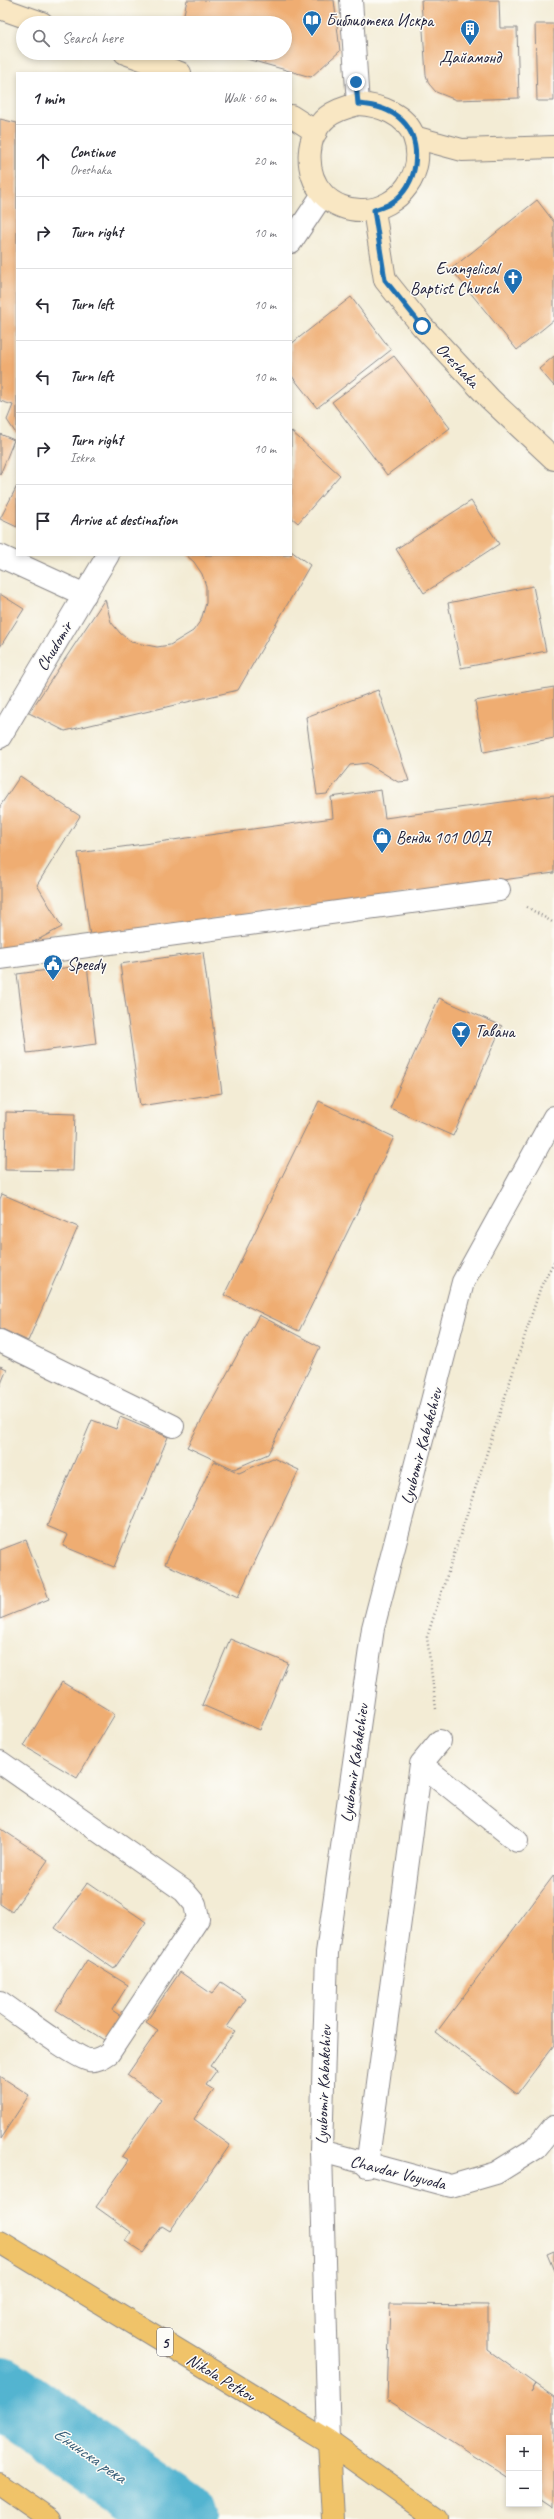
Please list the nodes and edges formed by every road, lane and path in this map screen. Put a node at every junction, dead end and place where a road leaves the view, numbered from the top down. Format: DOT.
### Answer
graph roads {
  1 [pos="351,0"];
  2 [pos="0,8"];
  3 [pos="22,16"];
  4 [pos="144,60"];
  5 [pos="177,72"];
  6 [pos="358,104"];
  7 [pos="292,117"];
  8 [pos="316,132"];
  9 [pos="414,137"];
  10 [pos="554,147"];
  11 [pos="323,194"];
  12 [pos="374,210"];
  13 [pos="292,240"];
  14 [pos="554,459"];
  15 [pos="0,556"];
  16 [pos="107,556"];
  17 [pos="85,596"];
  18 [pos="0,736"];
  19 [pos="500,890"];
  20 [pos="0,958"];
  21 [pos="554,1117"];
  22 [pos="554,1262"];
  23 [pos="0,1341"];
  24 [pos="173,1426"];
  25 [pos="440,1741"];
  26 [pos="0,1762"];
  27 [pos="421,1764"];
  28 [pos="517,1841"];
  29 [pos="0,2002"];
  30 [pos="554,2126"];
  31 [pos="321,2151"];
  32 [pos="368,2166"];
  33 [pos="0,2242"];
  34 [pos="329,2442"];
  35 [pos="0,2485"];
  36 [pos="333,2518"];
  37 [pos="49,2519"];
  38 [pos="437,2519"];
  1 -- 6 [label="street"];
  2 -- 3 [label="main road"];
  4 -- 5 [label="main road"];
  6 -- 8 [label="main road"];
  6 -- 9 [label="main road"];
  7 -- 8 [label="main road"];
  8 -- 11 [label="main road"];
  9 -- 10 [label="main road"];
  9 -- 12 [label="main road"];
  11 -- 12 [label="main road"];
  11 -- 13 [label="street"];
  12 -- 14 [label="main road, Oreshaka"];
  15 -- 17 [label="street"];
  16 -- 17 [label="street, Chudomir"];
  17 -- 18 [label="street, Chudomir"];
  19 -- 20 [label="street"];
  21 -- 31 [label="street, Lyubomir Kabakchiev"];
  22 -- 25 [label="path"];
  23 -- 24 [label="street"];
  25 -- 27 [label="street"];
  26 -- 29 [label="street"];
  27 -- 28 [label="street"];
  27 -- 32 [label="street"];
  30 -- 32 [label="street, Chavdar Voyvoda"];
  31 -- 32 [label="street, Chavdar Voyvoda"];
  31 -- 34 [label="street, Lyubomir Kabakchiev"];
  33 -- 34 [label="main road, Nikola Petkov / 5"];
  34 -- 36 [label="main road"];
  34 -- 38 [label="main road, Nikola Petkov / 5"];
  35 -- 37 [label="main road"];
}
